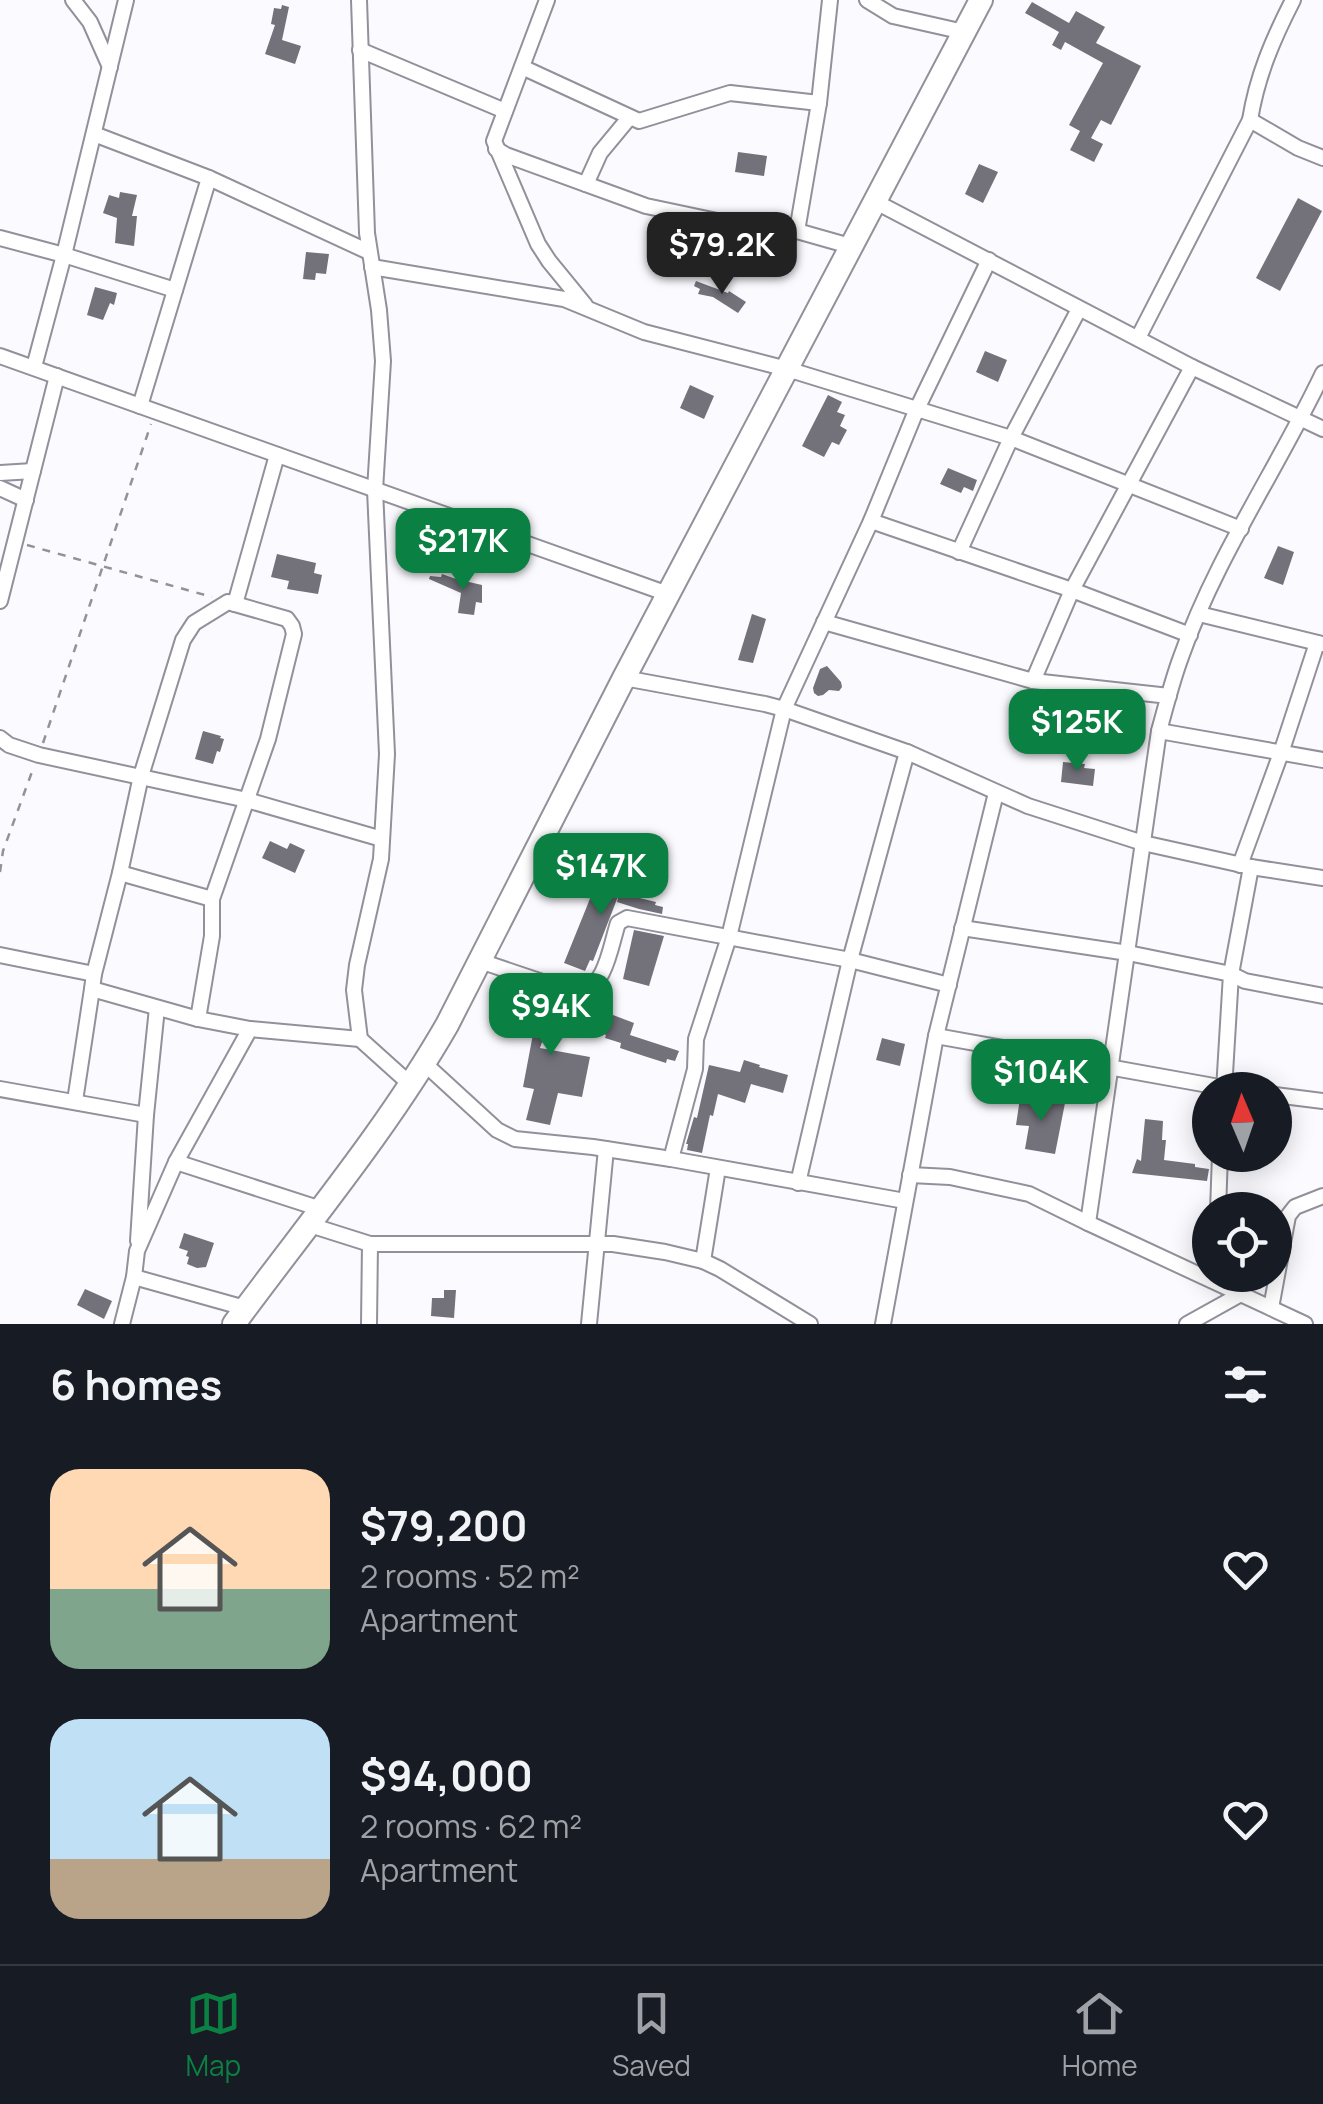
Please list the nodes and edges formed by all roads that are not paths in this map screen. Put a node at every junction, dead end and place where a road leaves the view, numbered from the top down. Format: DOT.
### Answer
graph roads {
  1 [pos="73,0"];
  2 [pos="126,0"];
  3 [pos="358,0"];
  4 [pos="547,0"];
  5 [pos="830,0"];
  6 [pos="867,0"];
  7 [pos="981,0"];
  8 [pos="1293,0"];
  9 [pos="964,32"];
  10 [pos="360,50"];
  11 [pos="110,67"];
  12 [pos="522,67"];
  13 [pos="819,103"];
  14 [pos="505,111"];
  15 [pos="629,118"];
  16 [pos="1250,120"];
  17 [pos="94,134"];
  18 [pos="496,149"];
  19 [pos="1323,158"];
  20 [pos="210,178"];
  21 [pos="586,184"];
  22 [pos="874,201"];
  23 [pos="797,230"];
  24 [pos="0,238"];
  25 [pos="850,246"];
  26 [pos="64,254"];
  27 [pos="370,259"];
  28 [pos="989,260"];
  29 [pos="175,290"];
  30 [pos="586,306"];
  31 [pos="1079,309"];
  32 [pos="1138,338"];
  33 [pos="0,356"];
  34 [pos="34,367"];
  35 [pos="1192,367"];
  36 [pos="787,369"];
  37 [pos="1323,373"];
  38 [pos="57,376"];
  39 [pos="140,406"];
  40 [pos="916,410"];
  41 [pos="1301,419"];
  42 [pos="1323,429"];
  43 [pos="1011,438"];
  44 [pos="277,455"];
  45 [pos="33,471"];
  46 [pos="0,473"];
  47 [pos="1129,484"];
  48 [pos="0,488"];
  49 [pos="375,490"];
  50 [pos="26,500"];
  51 [pos="871,521"];
  52 [pos="1241,529"];
  53 [pos="958,552"];
  54 [pos="1072,590"];
  55 [pos="668,594"];
  56 [pos="0,601"];
  57 [pos="232,603"];
  58 [pos="1199,614"];
  59 [pos="824,622"];
  60 [pos="1190,636"];
  61 [pos="1320,644"];
  62 [pos="624,678"];
  63 [pos="1033,681"];
  64 [pos="1169,696"];
  65 [pos="784,710"];
  66 [pos="1160,731"];
  67 [pos="0,738"];
  68 [pos="907,752"];
  69 [pos="1282,753"];
  70 [pos="1323,760"];
  71 [pos="141,776"];
  72 [pos="996,794"];
  73 [pos="247,800"];
  74 [pos="382,839"];
  75 [pos="1143,843"];
  76 [pos="1246,866"];
  77 [pos="120,873"];
  78 [pos="1323,878"];
  79 [pos="212,900"];
  80 [pos="962,928"];
  81 [pos="729,937"];
  82 [pos="1128,953"];
  83 [pos="0,955"];
  84 [pos="850,960"];
  85 [pos="480,961"];
  86 [pos="1232,974"];
  87 [pos="93,982"];
  88 [pos="949,984"];
  89 [pos="1323,996"];
  90 [pos="156,1008"];
  91 [pos="198,1018"];
  92 [pos="250,1030"];
  93 [pos="936,1036"];
  94 [pos="360,1039"];
  95 [pos="424,1064"];
  96 [pos="1112,1068"];
  97 [pos="1229,1072"];
  98 [pos="1192,1083"];
  99 [pos="410,1084"];
  100 [pos="0,1090"];
  101 [pos="1292,1097"];
  102 [pos="75,1101"];
  103 [pos="1323,1102"];
  104 [pos="146,1115"];
  105 [pos="606,1149"];
  106 [pos="671,1159"];
  107 [pos="176,1162"];
  108 [pos="718,1168"];
  109 [pos="910,1175"];
  110 [pos="798,1183"];
  111 [pos="1323,1196"];
  112 [pos="906,1202"];
  113 [pos="316,1217"];
  114 [pos="1088,1223"];
  115 [pos="370,1244"];
  116 [pos="596,1244"];
  117 [pos="137,1251"];
  118 [pos="702,1261"];
  119 [pos="1192,1268"];
  120 [pos="134,1278"];
  121 [pos="1238,1292"];
  122 [pos="1241,1294"];
  123 [pos="1271,1308"];
  124 [pos="240,1316"];
  125 [pos="122,1324"];
  126 [pos="369,1324"];
  127 [pos="588,1324"];
  128 [pos="810,1324"];
  129 [pos="883,1324"];
  130 [pos="1187,1324"];
  131 [pos="1304,1324"];
  1 -- 11 [label="street"];
  2 -- 11 [label="street"];
  3 -- 10 [label="street"];
  4 -- 12 [label="street"];
  5 -- 13 [label="street"];
  6 -- 9 [label="street"];
  7 -- 9 [label="main road"];
  8 -- 16 [label="street"];
  9 -- 22 [label="main road"];
  10 -- 14 [label="street"];
  10 -- 27 [label="street"];
  11 -- 17 [label="street"];
  12 -- 14 [label="street"];
  12 -- 15 [label="street"];
  13 -- 15 [label="street"];
  13 -- 23 [label="street"];
  14 -- 18 [label="street"];
  15 -- 21 [label="street"];
  16 -- 19 [label="street"];
  16 -- 32 [label="street"];
  17 -- 20 [label="street"];
  17 -- 26 [label="street"];
  18 -- 21 [label="street"];
  18 -- 30 [label="street"];
  20 -- 27 [label="street"];
  20 -- 29 [label="street"];
  21 -- 23 [label="street"];
  22 -- 25 [label="main road"];
  22 -- 28 [label="street"];
  23 -- 25 [label="street"];
  24 -- 26 [label="street"];
  25 -- 36 [label="main road"];
  26 -- 29 [label="street"];
  26 -- 34 [label="street"];
  27 -- 30 [label="street"];
  27 -- 49 [label="street"];
  28 -- 31 [label="street"];
  28 -- 40 [label="street"];
  29 -- 39 [label="street"];
  30 -- 36 [label="street"];
  31 -- 32 [label="street"];
  31 -- 43 [label="street"];
  32 -- 35 [label="street"];
  33 -- 34 [label="street"];
  34 -- 38 [label="street"];
  35 -- 41 [label="street"];
  35 -- 47 [label="street"];
  36 -- 40 [label="street"];
  36 -- 55 [label="main road"];
  37 -- 41 [label="street"];
  38 -- 39 [label="street"];
  38 -- 45 [label="street"];
  39 -- 44 [label="street"];
  40 -- 43 [label="street"];
  40 -- 51 [label="street"];
  41 -- 42 [label="street"];
  41 -- 52 [label="street"];
  43 -- 47 [label="street"];
  43 -- 53 [label="street"];
  44 -- 49 [label="street"];
  44 -- 57 [label="street"];
  45 -- 46 [label="street"];
  45 -- 50 [label="street"];
  47 -- 52 [label="street"];
  47 -- 54 [label="street"];
  48 -- 50 [label="street"];
  49 -- 55 [label="street"];
  49 -- 74 [label="street"];
  50 -- 56 [label="street"];
  51 -- 53 [label="street"];
  51 -- 59 [label="street"];
  52 -- 58 [label="street"];
  53 -- 54 [label="street"];
  54 -- 60 [label="street"];
  54 -- 63 [label="street"];
  55 -- 62 [label="main road"];
  57 -- 71 [label="street"];
  57 -- 73 [label="street"];
  58 -- 60 [label="street"];
  58 -- 61 [label="street"];
  59 -- 63 [label="street"];
  59 -- 65 [label="street"];
  60 -- 64 [label="street"];
  61 -- 69 [label="street"];
  62 -- 65 [label="street"];
  62 -- 85 [label="main road"];
  63 -- 64 [label="street"];
  64 -- 66 [label="street"];
  65 -- 68 [label="street"];
  65 -- 81 [label="street"];
  66 -- 69 [label="street"];
  66 -- 75 [label="street"];
  67 -- 71 [label="street"];
  68 -- 72 [label="street"];
  68 -- 84 [label="street"];
  69 -- 70 [label="street"];
  69 -- 76 [label="street"];
  71 -- 73 [label="street"];
  71 -- 77 [label="street"];
  72 -- 75 [label="street"];
  72 -- 80 [label="street"];
  73 -- 74 [label="street"];
  73 -- 79 [label="street"];
  74 -- 94 [label="street"];
  75 -- 76 [label="street"];
  75 -- 82 [label="street"];
  76 -- 78 [label="street"];
  76 -- 86 [label="street"];
  77 -- 79 [label="street"];
  77 -- 87 [label="street"];
  79 -- 91 [label="street"];
  80 -- 82 [label="street"];
  80 -- 88 [label="street"];
  81 -- 84 [label="street"];
  81 -- 85 [label="street"];
  81 -- 106 [label="street"];
  82 -- 86 [label="street"];
  82 -- 96 [label="street"];
  83 -- 87 [label="street"];
  84 -- 88 [label="street"];
  84 -- 110 [label="street"];
  85 -- 95 [label="main road"];
  86 -- 89 [label="street"];
  86 -- 97 [label="street"];
  87 -- 90 [label="street"];
  87 -- 102 [label="street"];
  88 -- 93 [label="street"];
  90 -- 91 [label="street"];
  90 -- 104 [label="street"];
  91 -- 92 [label="street"];
  92 -- 94 [label="street"];
  92 -- 107 [label="street"];
  93 -- 96 [label="street"];
  93 -- 109 [label="street"];
  94 -- 99 [label="street"];
  95 -- 99 [label="main road"];
  95 -- 105 [label="street"];
  96 -- 98 [label="street"];
  96 -- 114 [label="street"];
  99 -- 113 [label="main road"];
  100 -- 102 [label="street"];
  101 -- 103 [label="street"];
  102 -- 104 [label="street"];
  104 -- 117 [label="street"];
  105 -- 106 [label="street"];
  105 -- 116 [label="street"];
  106 -- 108 [label="street"];
  107 -- 113 [label="street"];
  107 -- 117 [label="street"];
  108 -- 110 [label="street"];
  108 -- 118 [label="street"];
  109 -- 112 [label="street"];
  109 -- 114 [label="street"];
  110 -- 112 [label="street"];
  111 -- 123 [label="street"];
  112 -- 129 [label="street"];
  113 -- 115 [label="street"];
  113 -- 124 [label="main road"];
  114 -- 119 [label="street"];
  115 -- 116 [label="street"];
  115 -- 126 [label="street"];
  116 -- 118 [label="street"];
  116 -- 127 [label="street"];
  117 -- 120 [label="street"];
  118 -- 128 [label="street"];
  120 -- 124 [label="street"];
  120 -- 125 [label="street"];
  121 -- 122 [label="street"];
  122 -- 123 [label="street"];
  122 -- 130 [label="street"];
  123 -- 131 [label="street"];
}
